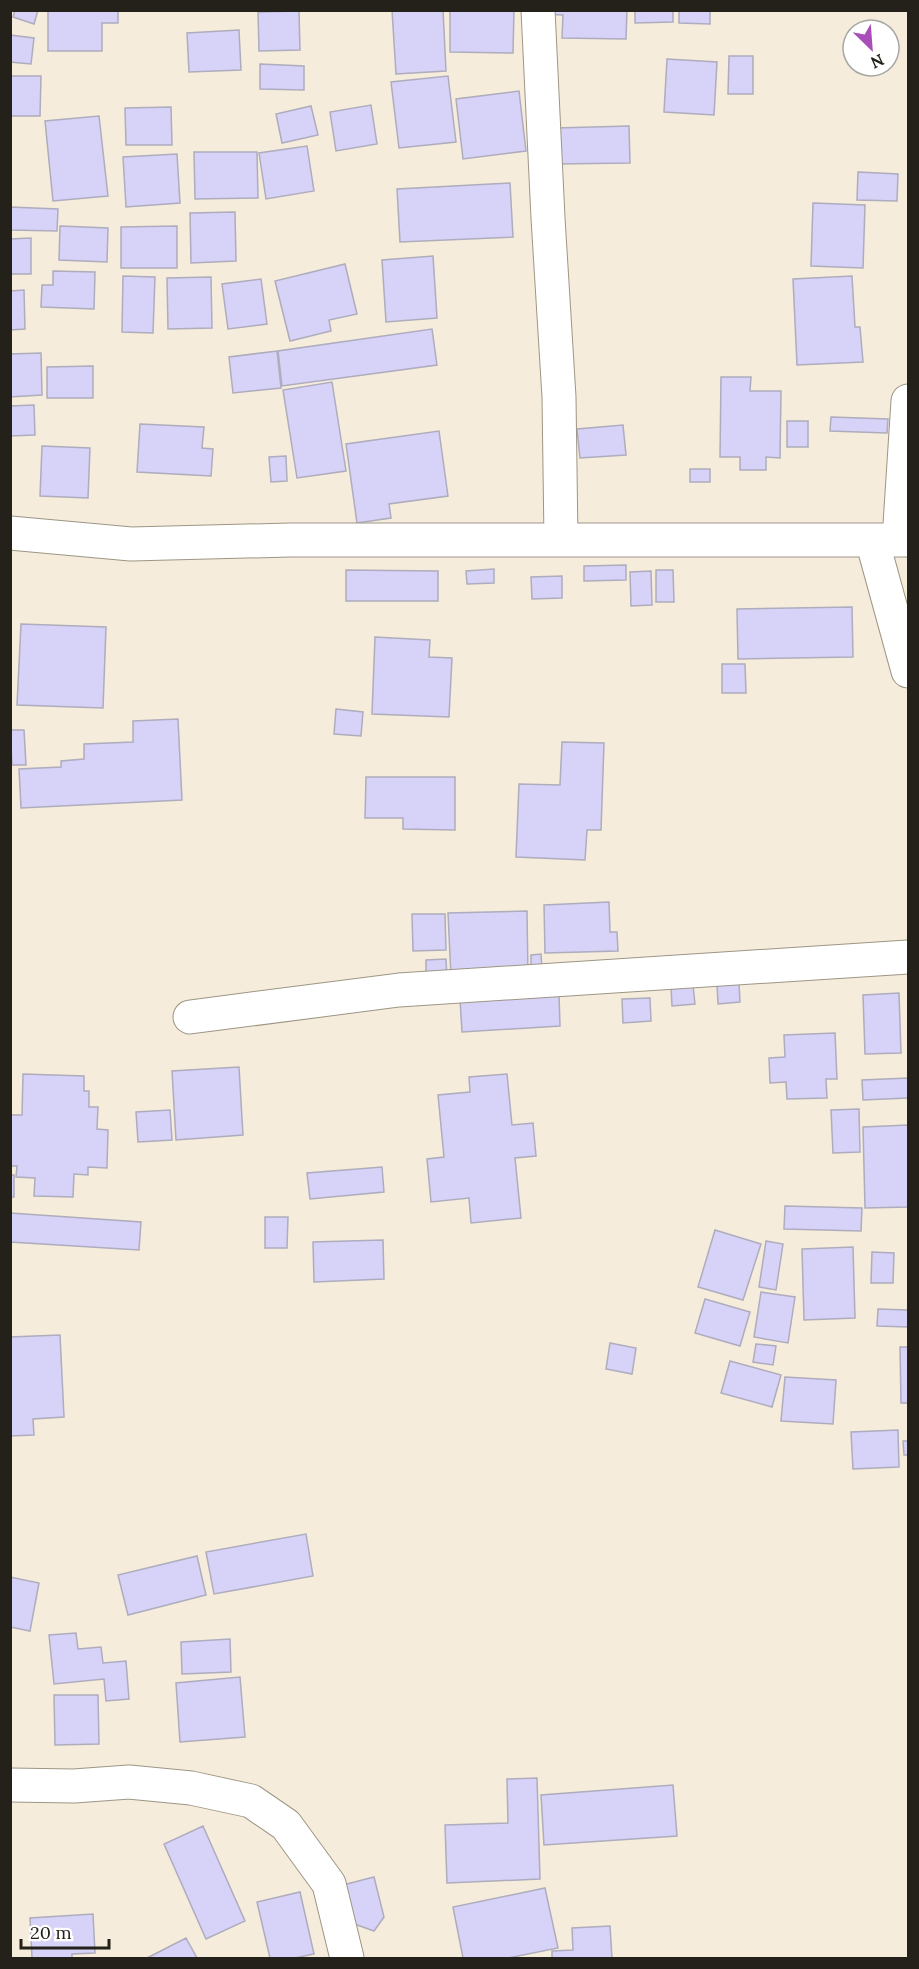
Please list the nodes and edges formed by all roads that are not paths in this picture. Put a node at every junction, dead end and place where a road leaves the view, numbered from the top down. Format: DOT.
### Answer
graph roads {
  1 [pos="538,10"];
  2 [pos="909,401"];
  3 [pos="10,533"];
  4 [pos="561,540"];
  5 [pos="893,540"];
  6 [pos="909,672"];
  7 [pos="909,957"];
  8 [pos="190,1017"];
  9 [pos="10,1785"];
  10 [pos="347,1959"];
  1 -- 4 [label="street"];
  2 -- 5 [label="street"];
  3 -- 4 [label="street"];
  4 -- 5 [label="street"];
  5 -- 6 [label="street"];
  7 -- 8 [label="street"];
  9 -- 10 [label="street"];
}
